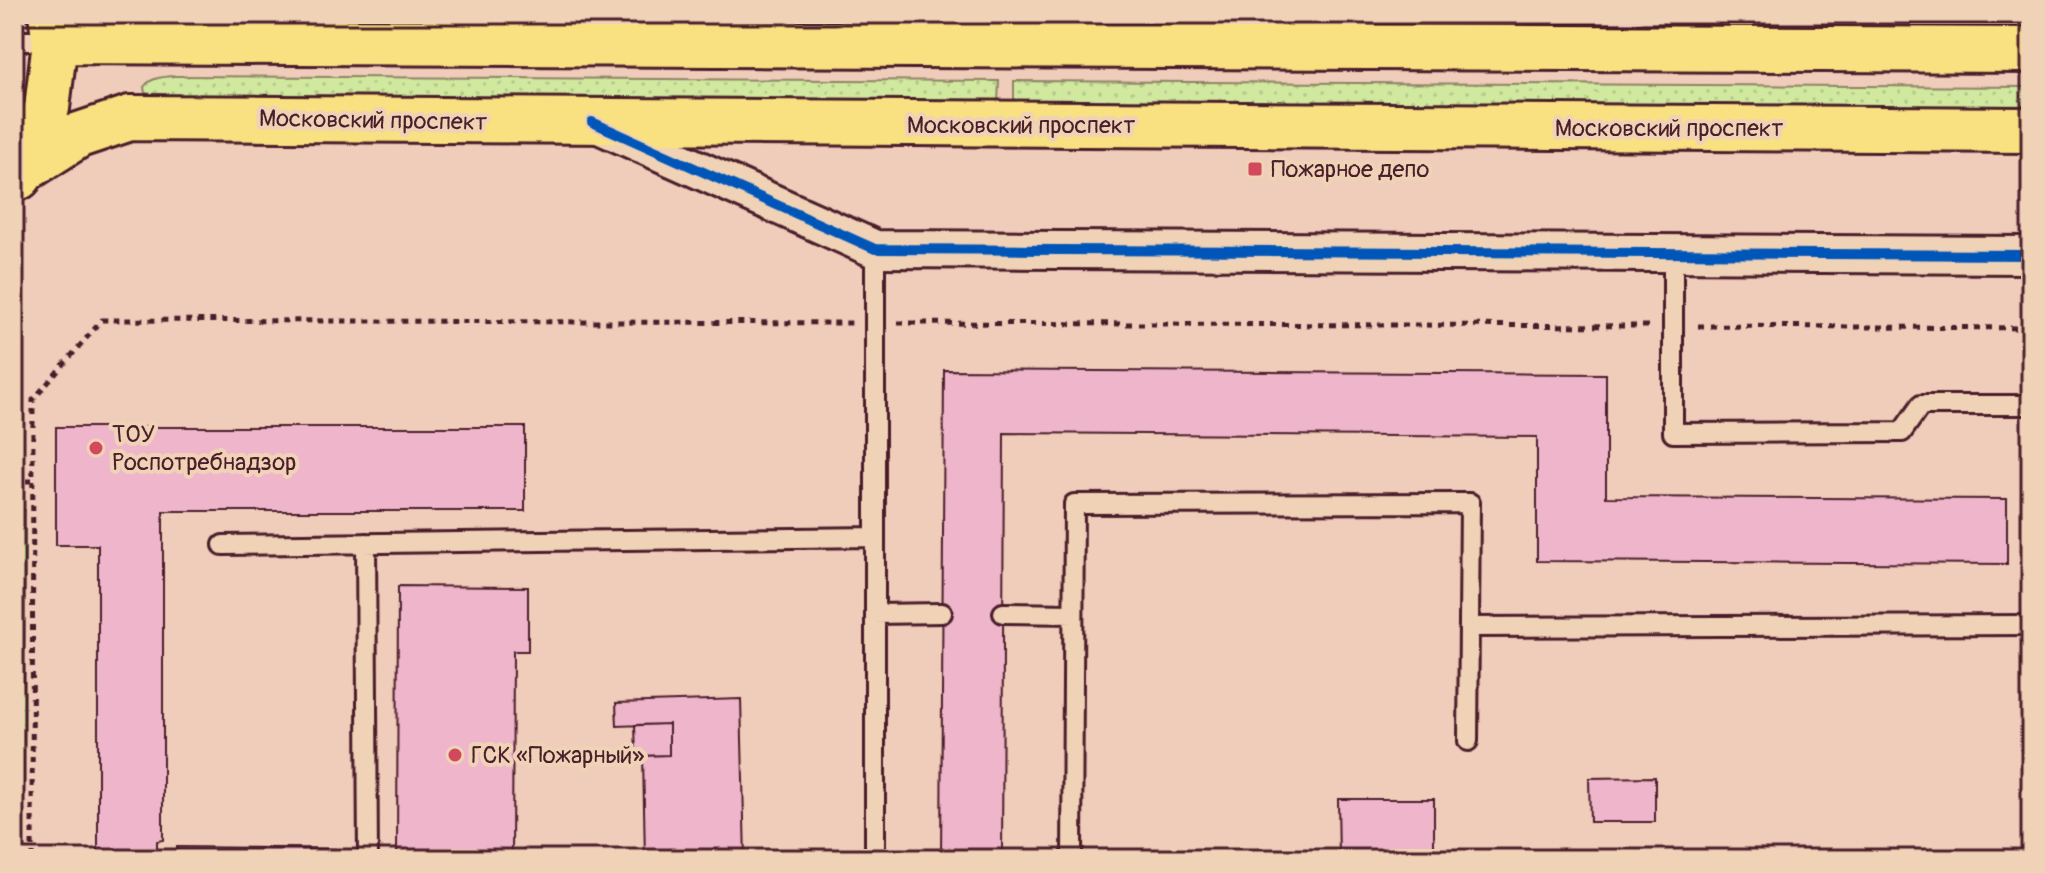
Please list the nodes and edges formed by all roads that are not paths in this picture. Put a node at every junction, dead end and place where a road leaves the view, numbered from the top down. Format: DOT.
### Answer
graph roads {
  1 [pos="40,32"];
  2 [pos="2031,50"];
  3 [pos="592,122"];
  4 [pos="2031,130"];
  5 [pos="19,178"];
  6 [pos="875,249"];
  7 [pos="1673,253"];
  8 [pos="2031,255"];
  9 [pos="2031,405"];
  10 [pos="875,537"];
  11 [pos="366,543"];
  12 [pos="223,545"];
  13 [pos="942,613"];
  14 [pos="1003,613"];
  15 [pos="875,614"];
  16 [pos="1073,614"];
  17 [pos="2031,625"];
  18 [pos="1469,627"];
  19 [pos="1468,741"];
  20 [pos="368,859"];
  21 [pos="875,859"];
  22 [pos="1072,859"];
  1 -- 2 [label="main road"];
  1 -- 5 [label="main road"];
  3 -- 4 [label="main road, Московский проспект"];
  3 -- 5 [label="main road, Московский проспект"];
  3 -- 6 [label="street"];
  6 -- 7 [label="street"];
  6 -- 10 [label="lane"];
  7 -- 8 [label="street"];
  7 -- 9 [label="lane"];
  10 -- 11 [label="lane"];
  10 -- 15 [label="lane"];
  11 -- 12 [label="lane"];
  11 -- 20 [label="lane"];
  13 -- 15 [label="lane"];
  14 -- 16 [label="lane"];
  15 -- 21 [label="lane"];
  16 -- 18 [label="lane"];
  16 -- 22 [label="lane"];
  17 -- 18 [label="lane"];
  18 -- 19 [label="lane"];
}
